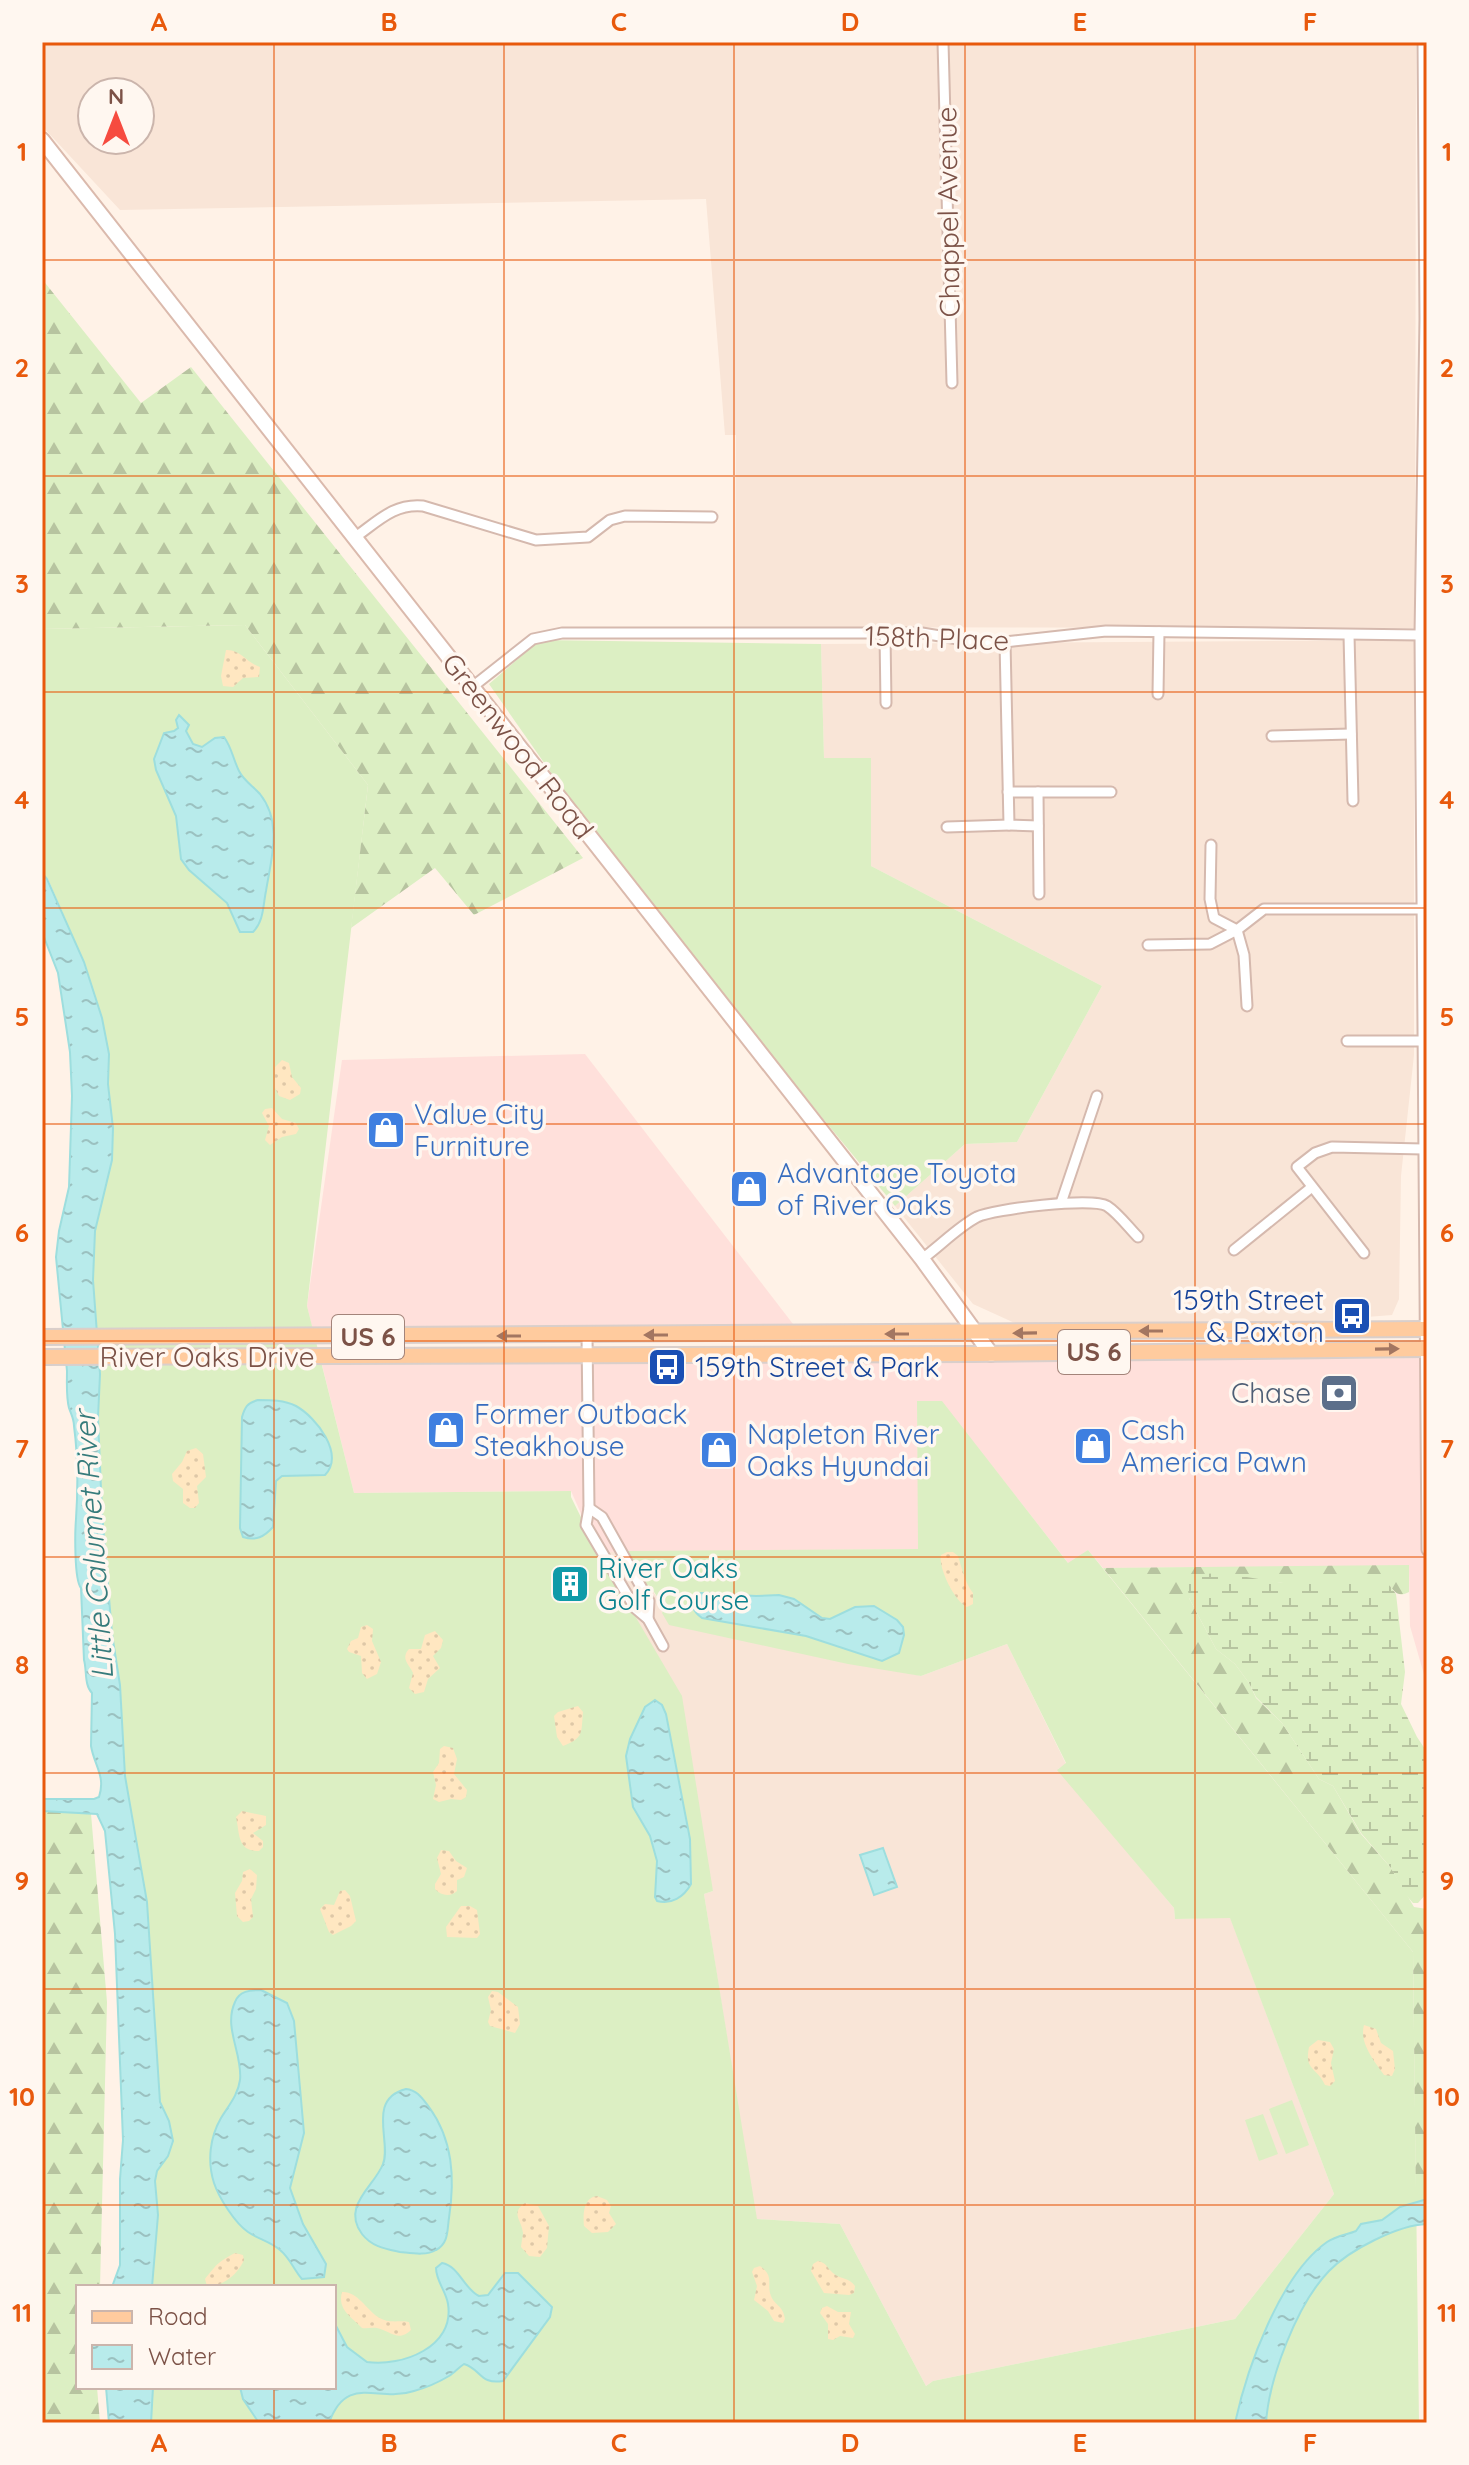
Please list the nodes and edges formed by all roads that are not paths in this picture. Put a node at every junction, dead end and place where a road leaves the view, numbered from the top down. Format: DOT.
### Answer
graph roads {
  1 [pos="943,42"];
  2 [pos="1423,42"];
  3 [pos="42,140"];
  4 [pos="952,383"];
  5 [pos="712,517"];
  6 [pos="354,538"];
  7 [pos="1159,632"];
  8 [pos="885,634"];
  9 [pos="1349,635"];
  10 [pos="1420,635"];
  11 [pos="1005,642"];
  12 [pos="471,688"];
  13 [pos="1158,694"];
  14 [pos="886,703"];
  15 [pos="1351,734"];
  16 [pos="1272,736"];
  17 [pos="1008,792"];
  18 [pos="1038,792"];
  19 [pos="1111,792"];
  20 [pos="1353,801"];
  21 [pos="1009,825"];
  22 [pos="1038,826"];
  23 [pos="947,827"];
  24 [pos="1211,845"];
  25 [pos="1039,894"];
  26 [pos="1421,909"];
  27 [pos="1237,930"];
  28 [pos="1148,945"];
  29 [pos="1247,1006"];
  30 [pos="1347,1041"];
  31 [pos="1422,1041"];
  32 [pos="1097,1096"];
  33 [pos="1423,1149"];
  34 [pos="1312,1187"];
  35 [pos="1061,1203"];
  36 [pos="1138,1237"];
  37 [pos="1234,1250"];
  38 [pos="1364,1253"];
  39 [pos="922,1259"];
  40 [pos="1426,1329"];
  41 [pos="975,1333"];
  42 [pos="587,1335"];
  43 [pos="42,1337"];
  44 [pos="1426,1349"];
  45 [pos="991,1354"];
  46 [pos="587,1355"];
  47 [pos="43,1357"];
  48 [pos="589,1508"];
  49 [pos="1427,1550"];
  50 [pos="648,1619"];
  51 [pos="663,1646"];
  1 -- 4 [label="street, Chappel Avenue"];
  2 -- 10 [label="street"];
  3 -- 6 [label="street, Greenwood Road"];
  5 -- 6 [label="street"];
  6 -- 12 [label="street, Greenwood Road"];
  7 -- 9 [label="street, 158th Place"];
  7 -- 11 [label="street, 158th Place"];
  7 -- 13 [label="street"];
  8 -- 11 [label="street, 158th Place"];
  8 -- 12 [label="street, 158th Place"];
  8 -- 14 [label="street"];
  9 -- 10 [label="street, 158th Place"];
  9 -- 15 [label="street"];
  10 -- 26 [label="street"];
  11 -- 17 [label="street"];
  12 -- 39 [label="street, Greenwood Road"];
  15 -- 16 [label="street"];
  15 -- 20 [label="street"];
  17 -- 18 [label="street"];
  17 -- 21 [label="street"];
  18 -- 19 [label="street"];
  18 -- 22 [label="street"];
  21 -- 22 [label="street"];
  21 -- 23 [label="street"];
  22 -- 25 [label="street"];
  24 -- 27 [label="street"];
  26 -- 27 [label="street"];
  26 -- 31 [label="street"];
  27 -- 28 [label="street"];
  27 -- 29 [label="street"];
  30 -- 31 [label="street"];
  31 -- 33 [label="street"];
  32 -- 35 [label="street"];
  33 -- 34 [label="street"];
  33 -- 40 [label="street"];
  34 -- 37 [label="street"];
  34 -- 38 [label="street"];
  35 -- 36 [label="street"];
  35 -- 39 [label="street"];
  39 -- 41 [label="street, Greenwood Road"];
  40 -- 41 [label="main road, River Oaks Drive / US 6, one-way"];
  40 -- 44 [label="street"];
  41 -- 42 [label="main road, River Oaks Drive / US 6, one-way"];
  41 -- 45 [label="street, Greenwood Road"];
  42 -- 43 [label="main road, River Oaks Drive / US 6, one-way"];
  42 -- 46 [label="street"];
  45 -- 44 [label="main road, River Oaks Drive / US 6, one-way"];
  44 -- 49 [label="street"];
  45 -- 46 [label="main road, River Oaks Drive / US 6"];
  46 -- 47 [label="main road, River Oaks Drive / US 6"];
  46 -- 48 [label="street"];
  48 -- 50 [label="street"];
  48 -- 50 [label="street"];
  50 -- 51 [label="street"];
}
